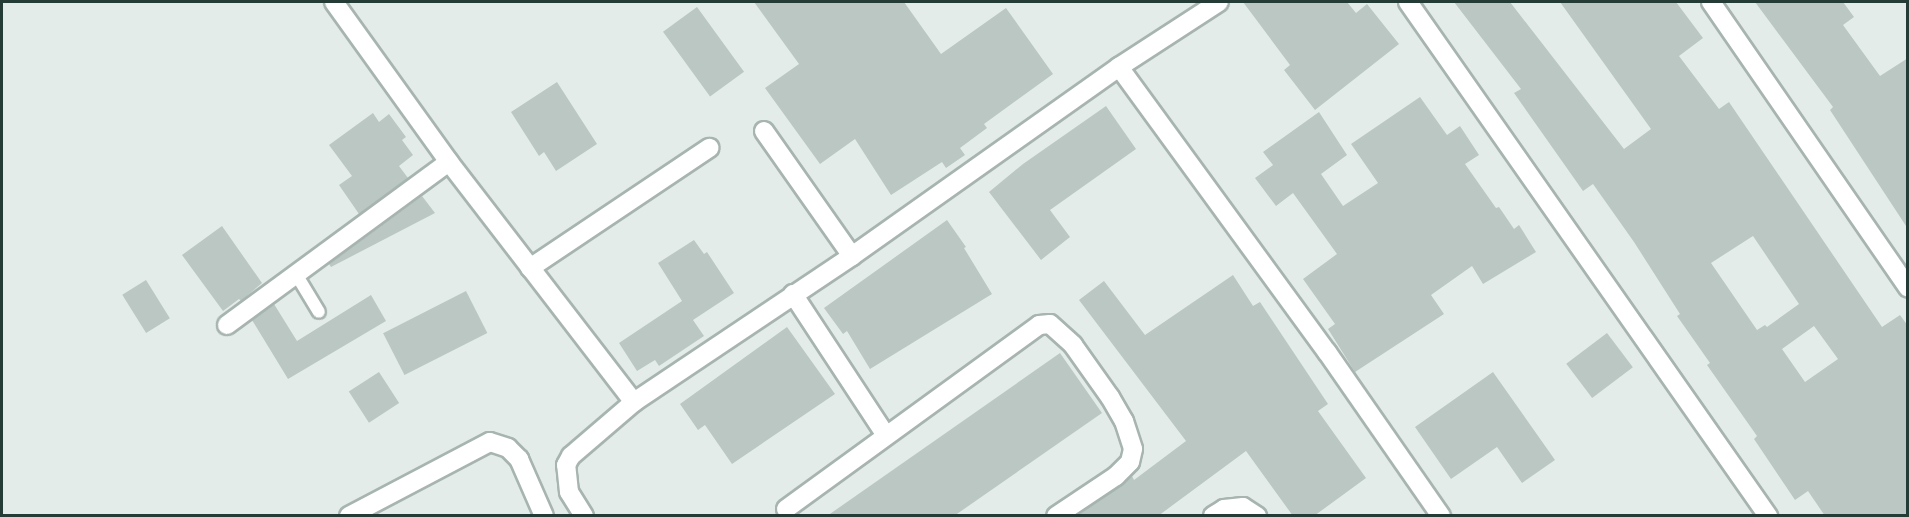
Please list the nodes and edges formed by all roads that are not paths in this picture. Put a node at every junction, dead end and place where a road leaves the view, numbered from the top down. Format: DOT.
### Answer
graph roads {
  1 [pos="334,2"];
  2 [pos="1219,2"];
  3 [pos="1408,2"];
  4 [pos="1711,2"];
  5 [pos="1119,67"];
  6 [pos="764,131"];
  7 [pos="709,148"];
  8 [pos="449,162"];
  9 [pos="852,256"];
  10 [pos="530,268"];
  11 [pos="296,274"];
  12 [pos="1908,288"];
  13 [pos="793,294"];
  14 [pos="319,312"];
  15 [pos="227,325"];
  16 [pos="634,402"];
  17 [pos="885,434"];
  18 [pos="786,509"];
  19 [pos="349,516"];
  20 [pos="544,516"];
  21 [pos="584,516"];
  22 [pos="1056,516"];
  23 [pos="1213,516"];
  24 [pos="1257,516"];
  25 [pos="1441,516"];
  26 [pos="1768,516"];
  1 -- 8 [label="street"];
  2 -- 5 [label="street"];
  3 -- 26 [label="street"];
  4 -- 12 [label="street"];
  5 -- 9 [label="street"];
  5 -- 25 [label="street"];
  6 -- 9 [label="street"];
  7 -- 10 [label="street"];
  8 -- 10 [label="street"];
  8 -- 11 [label="street"];
  9 -- 13 [label="street"];
  10 -- 16 [label="street"];
  11 -- 14 [label="lane"];
  11 -- 15 [label="street"];
  13 -- 16 [label="street"];
  13 -- 17 [label="street"];
  16 -- 21 [label="street"];
  17 -- 18 [label="street"];
  17 -- 22 [label="street"];
  19 -- 20 [label="street"];
  23 -- 24 [label="street"];
}
